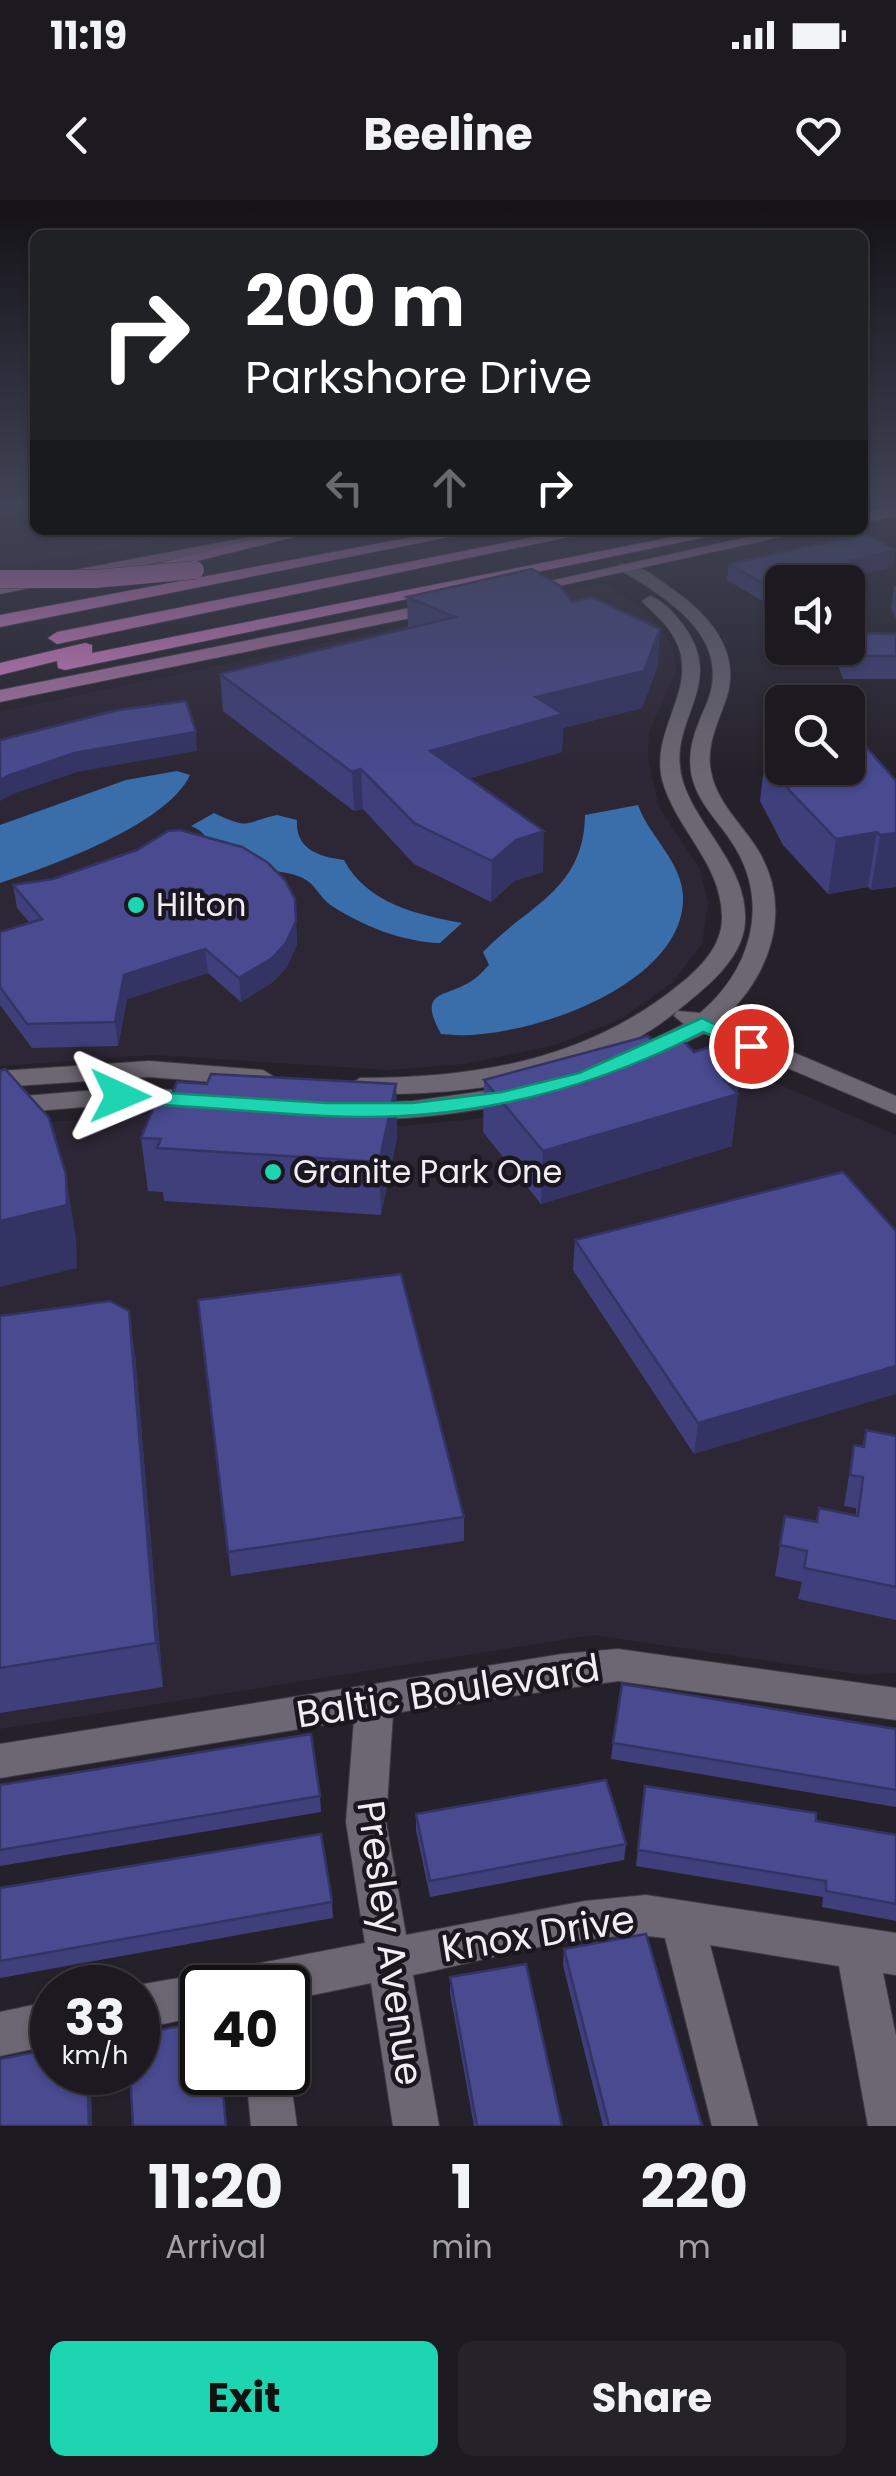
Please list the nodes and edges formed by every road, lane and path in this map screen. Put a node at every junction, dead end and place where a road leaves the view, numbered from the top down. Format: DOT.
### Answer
graph roads {
  1 [pos="35,596"];
  2 [pos="47,596"];
  3 [pos="131,596"];
  4 [pos="271,596"];
  5 [pos="350,596"];
  6 [pos="404,596"];
  7 [pos="491,596"];
  8 [pos="640,596"];
  9 [pos="671,596"];
  10 [pos="0,604"];
  11 [pos="0,621"];
  12 [pos="341,627"];
  13 [pos="158,635"];
  14 [pos="685,641"];
  15 [pos="712,641"];
  16 [pos="0,651"];
  17 [pos="65,664"];
  18 [pos="0,671"];
  19 [pos="0,696"];
  20 [pos="673,783"];
  21 [pos="703,784"];
  22 [pos="670,1008"];
  23 [pos="702,1024"];
  24 [pos="125,1069"];
  25 [pos="0,1078"];
  26 [pos="283,1080"];
  27 [pos="120,1096"];
  28 [pos="330,1098"];
  29 [pos="411,1098"];
  30 [pos="267,1104"];
  31 [pos="0,1106"];
  32 [pos="896,1106"];
  33 [pos="375,1700"];
  34 [pos="896,1704"];
  35 [pos="0,1761"];
  36 [pos="682,1921"];
  37 [pos="876,1951"];
  38 [pos="386,1960"];
  39 [pos="310,1975"];
  40 [pos="30,2028"];
  41 [pos="0,2034"];
  42 [pos="271,2095"];
  43 [pos="274,2126"];
  44 [pos="416,2126"];
  45 [pos="735,2126"];
  46 [pos="891,2126"];
  1 -- 10 [label="highway"];
  2 -- 10 [label="highway, bridge"];
  3 -- 11 [label="highway"];
  4 -- 16 [label="highway"];
  5 -- 13 [label="highway"];
  6 -- 17 [label="highway"];
  7 -- 12 [label="main road"];
  8 -- 14 [label="street"];
  9 -- 15 [label="street"];
  12 -- 17 [label="highway"];
  12 -- 19 [label="main road"];
  13 -- 16 [label="highway"];
  13 -- 18 [label="highway"];
  14 -- 15 [label="street"];
  14 -- 20 [label="street"];
  15 -- 21 [label="street"];
  17 -- 18 [label="highway"];
  20 -- 21 [label="street"];
  20 -- 22 [label="street"];
  21 -- 23 [label="street"];
  22 -- 23 [label="street"];
  22 -- 29 [label="street"];
  23 -- 29 [label="street"];
  23 -- 32 [label="street"];
  24 -- 25 [label="street"];
  24 -- 26 [label="street"];
  24 -- 27 [label="street"];
  27 -- 30 [label="street"];
  27 -- 31 [label="street"];
  28 -- 29 [label="street"];
  33 -- 34 [label="street, Baltic Boulevard"];
  33 -- 35 [label="street, Baltic Boulevard"];
  33 -- 38 [label="street, Presley Avenue"];
  36 -- 37 [label="street, Knox Drive"];
  36 -- 38 [label="street, Knox Drive"];
  36 -- 45 [label="street"];
  37 -- 46 [label="street"];
  38 -- 39 [label="street, Knox Drive"];
  38 -- 44 [label="street, Presley Avenue"];
  40 -- 41 [label="street"];
  42 -- 43 [label="street"];
}
